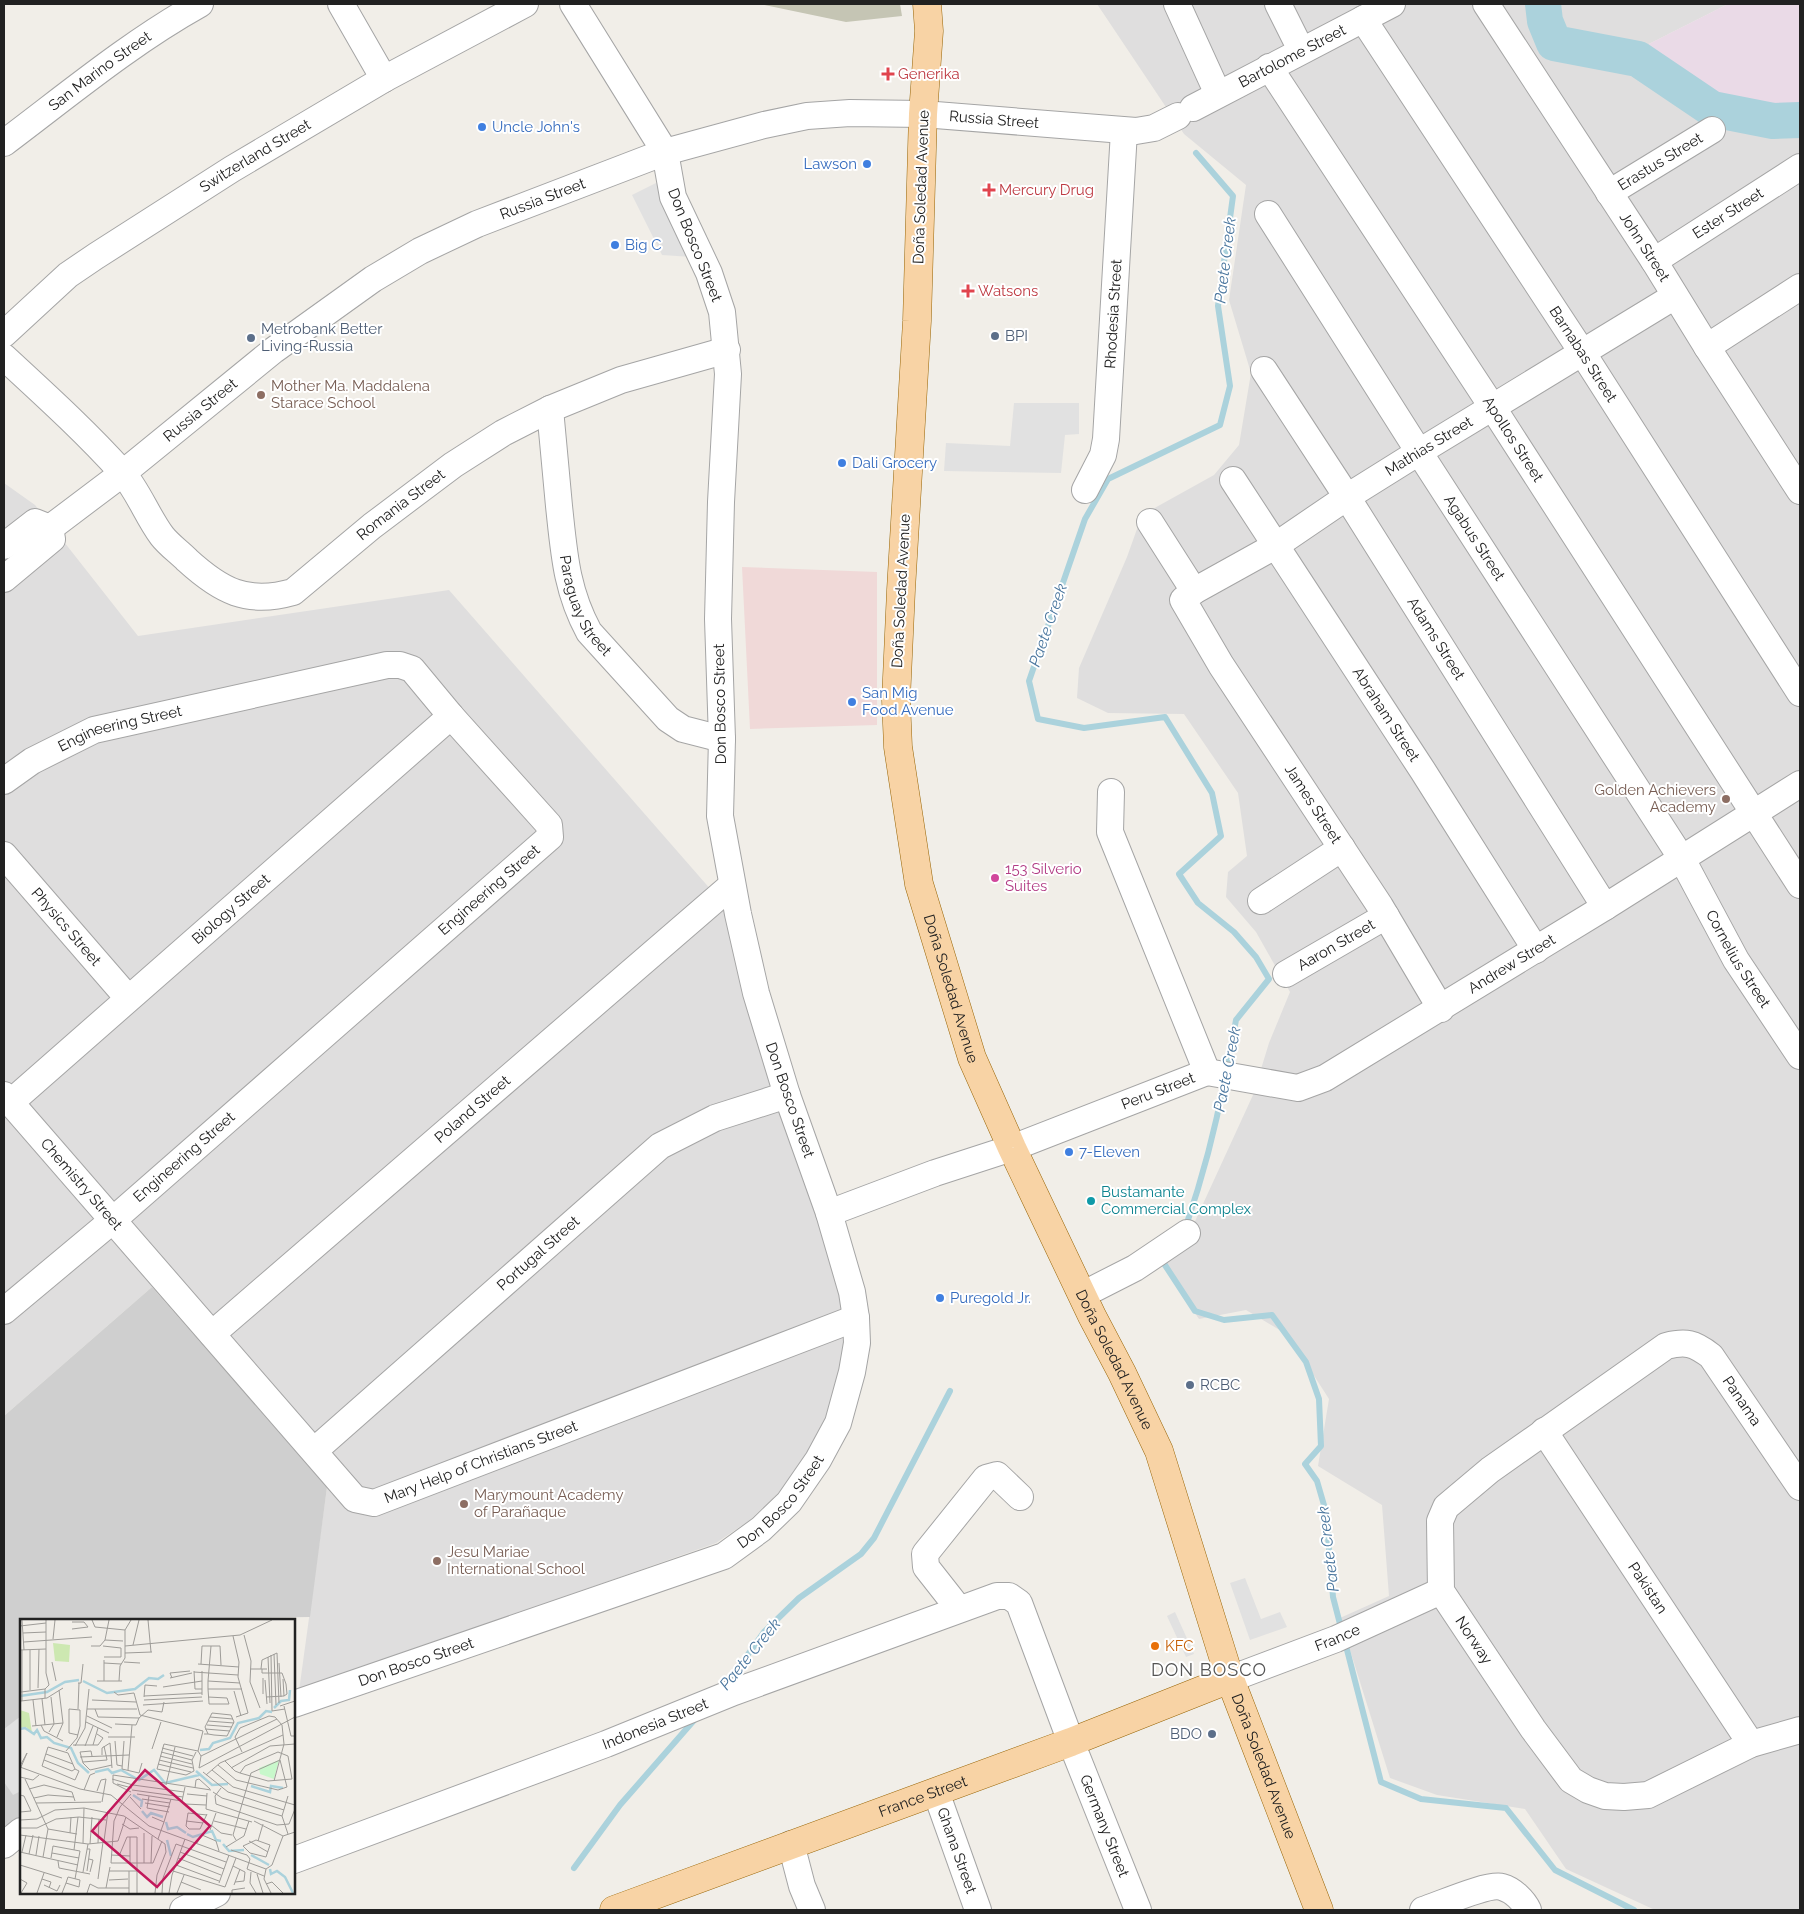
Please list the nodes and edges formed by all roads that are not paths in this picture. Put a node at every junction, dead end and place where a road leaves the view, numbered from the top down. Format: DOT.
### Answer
graph roads {
  1 [pos="200,4"];
  2 [pos="341,4"];
  3 [pos="525,4"];
  4 [pos="572,4"];
  5 [pos="926,4"];
  6 [pos="1177,4"];
  7 [pos="1278,4"];
  8 [pos="1486,4"];
  9 [pos="1374,10"];
  10 [pos="1301,50"];
  11 [pos="1269,67"];
  12 [pos="384,79"];
  13 [pos="1218,94"];
  14 [pos="923,114"];
  15 [pos="1712,130"];
  16 [pos="1124,131"];
  17 [pos="4,143"];
  18 [pos="664,152"];
  19 [pos="1800,167"];
  20 [pos="1609,194"];
  21 [pos="1268,214"];
  22 [pos="1654,261"];
  23 [pos="1800,287"];
  24 [pos="1675,296"];
  25 [pos="4,334"];
  26 [pos="1707,347"];
  27 [pos="727,350"];
  28 [pos="1582,352"];
  29 [pos="4,357"];
  30 [pos="1264,370"];
  31 [pos="1493,408"];
  32 [pos="550,409"];
  33 [pos="1419,452"];
  34 [pos="123,473"];
  35 [pos="1233,480"];
  36 [pos="1085,490"];
  37 [pos="1800,491"];
  38 [pos="1347,497"];
  39 [pos="1150,522"];
  40 [pos="38,536"];
  41 [pos="4,546"];
  42 [pos="1275,546"];
  43 [pos="4,579"];
  44 [pos="1189,595"];
  45 [pos="1800,693"];
  46 [pos="451,716"];
  47 [pos="722,739"];
  48 [pos="4,781"];
  49 [pos="1800,784"];
  50 [pos="1111,792"];
  51 [pos="1755,813"];
  52 [pos="1342,848"];
  53 [pos="4,855"];
  54 [pos="1682,859"];
  55 [pos="732,885"];
  56 [pos="1800,885"];
  57 [pos="1261,901"];
  58 [pos="1605,907"];
  59 [pos="1386,916"];
  60 [pos="1536,950"];
  61 [pos="1286,974"];
  62 [pos="128,998"];
  63 [pos="1441,1009"];
  64 [pos="1800,1056"];
  65 [pos="1218,1074"];
  66 [pos="787,1095"];
  67 [pos="7,1099"];
  68 [pos="1012,1148"];
  69 [pos="829,1213"];
  70 [pos="113,1220"];
  71 [pos="1187,1234"];
  72 [pos="158,1272"];
  73 [pos="1082,1295"];
  74 [pos="4,1311"];
  75 [pos="856,1318"];
  76 [pos="212,1334"];
  77 [pos="1544,1431"];
  78 [pos="314,1451"];
  79 [pos="1800,1487"];
  80 [pos="1020,1497"];
  81 [pos="1441,1591"];
  82 [pos="959,1609"];
  83 [pos="1230,1679"];
  84 [pos="295,1704"];
  85 [pos="1800,1730"];
  86 [pos="1071,1742"];
  87 [pos="1751,1744"];
  88 [pos="936,1792"];
  89 [pos="20,1832"];
  90 [pos="791,1844"];
  91 [pos="4,1845"];
  92 [pos="295,1860"];
  93 [pos="215,1894"];
  94 [pos="651,1904"];
  95 [pos="183,1910"];
  96 [pos="614,1910"];
  97 [pos="812,1910"];
  98 [pos="978,1910"];
  99 [pos="1138,1910"];
  100 [pos="1319,1910"];
  101 [pos="1424,1910"];
  102 [pos="1528,1910"];
  1 -- 17 [label="street, San Marino Street"];
  2 -- 12 [label="street"];
  3 -- 12 [label="street, Switzerland Street"];
  4 -- 18 [label="street"];
  5 -- 14 [label="main road, Doña Soledad Avenue"];
  6 -- 13 [label="street"];
  7 -- 10 [label="street"];
  8 -- 20 [label="street, John Street"];
  9 -- 10 [label="street, Bartolome Street"];
  9 -- 28 [label="street, Barnabas Street"];
  10 -- 11 [label="street, Bartolome Street"];
  11 -- 13 [label="street, Bartolome Street"];
  11 -- 31 [label="street, Apollos Street"];
  12 -- 25 [label="street, Switzerland Street"];
  13 -- 16 [label="street, Bartolome Street"];
  14 -- 16 [label="street, Russia Street"];
  14 -- 18 [label="street, Russia Street"];
  14 -- 68 [label="main road, Doña Soledad Avenue"];
  15 -- 20 [label="street, Erastus Street"];
  16 -- 36 [label="street, Rhodesia Street"];
  18 -- 27 [label="street, Don Bosco Street"];
  18 -- 34 [label="street, Russia Street"];
  19 -- 22 [label="street, Ester Street"];
  20 -- 22 [label="street, John Street"];
  21 -- 33 [label="street, Agabus Street"];
  22 -- 24 [label="street, John Street"];
  23 -- 26 [label="street"];
  24 -- 26 [label="street, John Street"];
  24 -- 28 [label="street, Mathias Street"];
  26 -- 37 [label="street, John Street"];
  27 -- 32 [label="street, Romania Street"];
  27 -- 47 [label="street, Don Bosco Street"];
  28 -- 31 [label="street, Mathias Street"];
  28 -- 45 [label="street, Barnabas Street"];
  29 -- 34 [label="street, Romania Street"];
  30 -- 38 [label="street, Adams Street"];
  31 -- 33 [label="street, Mathias Street"];
  31 -- 51 [label="street, Apollos Street"];
  32 -- 34 [label="street, Romania Street"];
  32 -- 47 [label="street, Paraguay Street"];
  33 -- 38 [label="street, Mathias Street"];
  33 -- 54 [label="street, Agabus Street"];
  34 -- 40 [label="street, Russia Street"];
  35 -- 42 [label="street, Abraham Street"];
  38 -- 42 [label="street, Mathias Street"];
  38 -- 58 [label="street, Adams Street"];
  39 -- 44 [label="street, James Street"];
  40 -- 41 [label="street"];
  40 -- 43 [label="street"];
  42 -- 44 [label="street, Mathias Street"];
  42 -- 60 [label="street, Abraham Street"];
  44 -- 52 [label="street, James Street"];
  46 -- 48 [label="street, Engineering Street"];
  46 -- 62 [label="street, Biology Street"];
  46 -- 70 [label="street, Engineering Street"];
  47 -- 55 [label="street, Don Bosco Street"];
  49 -- 51 [label="street, Andrew Street"];
  50 -- 65 [label="street, Peru Street"];
  51 -- 54 [label="street, Andrew Street"];
  51 -- 56 [label="street, Apollos Street"];
  52 -- 57 [label="street"];
  52 -- 59 [label="street, James Street"];
  53 -- 62 [label="street, Physics Street"];
  54 -- 58 [label="street, Andrew Street"];
  54 -- 64 [label="street, Cornelius Street"];
  55 -- 66 [label="street, Don Bosco Street"];
  55 -- 76 [label="street, Poland Street"];
  58 -- 60 [label="street, Andrew Street"];
  59 -- 61 [label="street, Aaron Street"];
  59 -- 63 [label="street, James Street"];
  60 -- 63 [label="street, Andrew Street"];
  62 -- 67 [label="street, Biology Street"];
  63 -- 65 [label="street, Andrew Street"];
  65 -- 68 [label="street, Peru Street"];
  66 -- 69 [label="street, Don Bosco Street"];
  66 -- 78 [label="street, Portugal Street"];
  67 -- 70 [label="street, Chemistry Street"];
  68 -- 69 [label="street, Peru Street"];
  68 -- 73 [label="main road, Doña Soledad Avenue"];
  69 -- 75 [label="street, Don Bosco Street"];
  70 -- 72 [label="street, Chemistry Street"];
  70 -- 74 [label="street, Engineering Street"];
  71 -- 73 [label="street"];
  72 -- 76 [label="street, Mary Help of Christians Street"];
  73 -- 83 [label="main road, Doña Soledad Avenue"];
  75 -- 78 [label="street, Mary Help of Christians Street"];
  75 -- 84 [label="street, Don Bosco Street"];
  76 -- 78 [label="street, Mary Help of Christians Street"];
  77 -- 79 [label="street, Panama"];
  77 -- 81 [label="street"];
  77 -- 87 [label="street, Pakistan"];
  80 -- 82 [label="street"];
  81 -- 83 [label="street, France"];
  81 -- 87 [label="street, Norway"];
  82 -- 86 [label="street, Indonesia Street"];
  82 -- 92 [label="street, Indonesia Street"];
  83 -- 86 [label="main road, France Street"];
  83 -- 100 [label="main road, Doña Soledad Avenue"];
  85 -- 87 [label="street, Norway"];
  86 -- 88 [label="main road, France Street"];
  86 -- 99 [label="street, Germany Street"];
  88 -- 90 [label="main road, France Street"];
  88 -- 98 [label="street, Ghana Street"];
  89 -- 91 [label="street"];
  90 -- 94 [label="main road, France Street"];
  90 -- 97 [label="street"];
  93 -- 95 [label="street"];
  94 -- 96 [label="main road, France Street"];
  101 -- 102 [label="street"];
}
